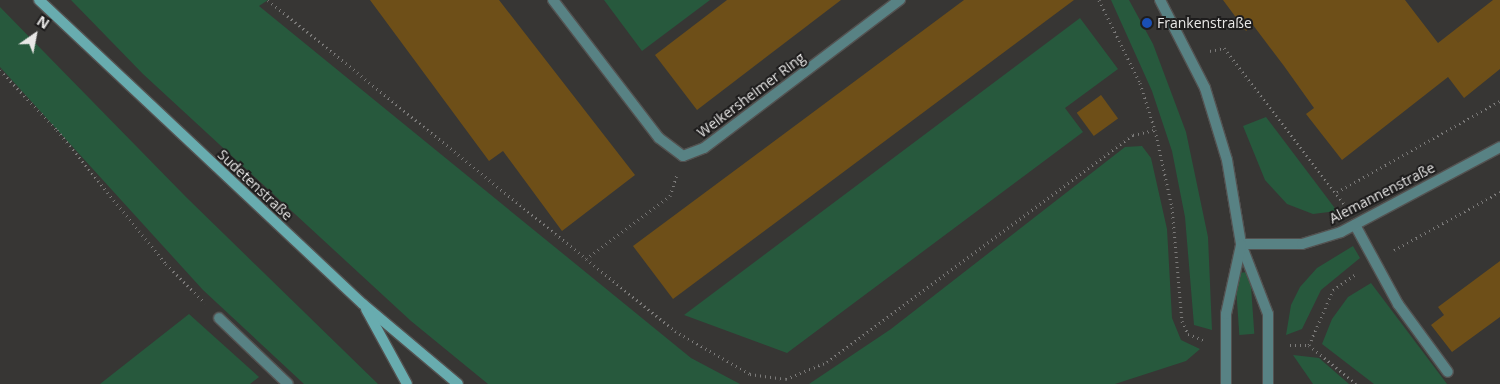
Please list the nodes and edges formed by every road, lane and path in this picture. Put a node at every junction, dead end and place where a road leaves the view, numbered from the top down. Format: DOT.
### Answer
graph roads {
  1 [pos="39,0"];
  2 [pos="268,0"];
  3 [pos="554,0"];
  4 [pos="900,0"];
  5 [pos="1099,0"];
  6 [pos="1160,0"];
  7 [pos="1224,48"];
  8 [pos="0,70"];
  9 [pos="1500,101"];
  10 [pos="1155,130"];
  11 [pos="1500,147"];
  12 [pos="683,156"];
  13 [pos="1500,192"];
  14 [pos="1355,225"];
  15 [pos="1241,244"];
  16 [pos="586,259"];
  17 [pos="1374,260"];
  18 [pos="363,304"];
  19 [pos="219,318"];
  20 [pos="1226,343"];
  21 [pos="1271,345"];
  22 [pos="1309,345"];
  23 [pos="1448,372"];
  24 [pos="288,384"];
  25 [pos="407,384"];
  26 [pos="458,384"];
  27 [pos="1226,384"];
  28 [pos="1268,384"];
  29 [pos="1356,384"];
  1 -- 18 [label="main road, Sudetenstraße"];
  2 -- 16 [label="path"];
  3 -- 12 [label="street"];
  4 -- 12 [label="street, Weikersheimer Ring"];
  5 -- 10 [label="path"];
  6 -- 15 [label="street"];
  7 -- 9 [label="path"];
  8 -- 19 [label="path"];
  10 -- 16 [label="path"];
  10 -- 20 [label="path"];
  11 -- 14 [label="street, Alemannenstraße"];
  12 -- 16 [label="path"];
  13 -- 17 [label="path"];
  14 -- 15 [label="street, Alemannenstraße"];
  14 -- 17 [label="street"];
  15 -- 20 [label="street"];
  15 -- 21 [label="street"];
  17 -- 22 [label="path"];
  17 -- 23 [label="street"];
  18 -- 25 [label="main road"];
  18 -- 26 [label="main road, Sudetenstraße"];
  19 -- 24 [label="street"];
  20 -- 27 [label="street"];
  21 -- 22 [label="path"];
  21 -- 28 [label="street"];
  22 -- 29 [label="path"];
}
